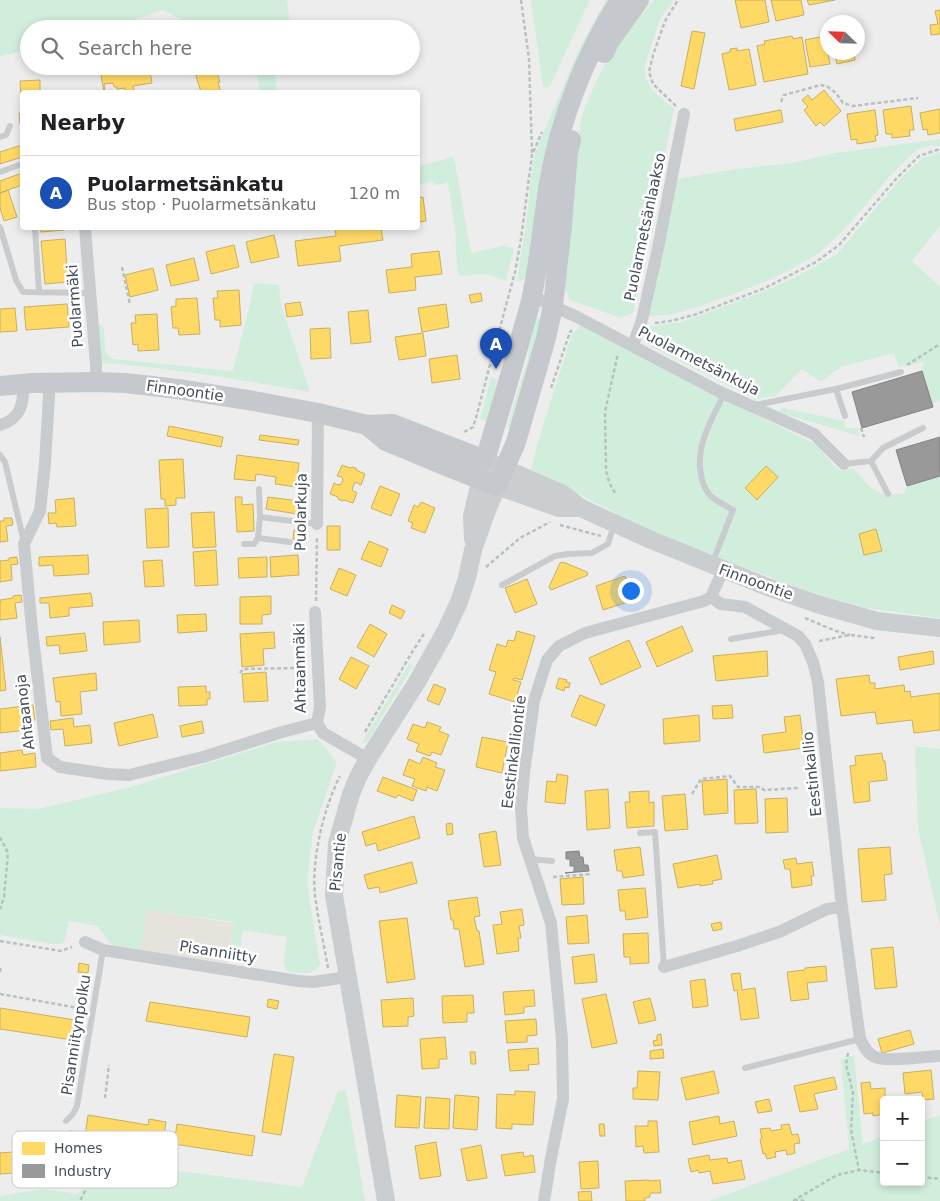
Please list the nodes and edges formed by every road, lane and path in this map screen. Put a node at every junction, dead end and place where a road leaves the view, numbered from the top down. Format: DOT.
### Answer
graph roads {
  1 [pos="521,0"];
  2 [pos="620,0"];
  3 [pos="639,0"];
  4 [pos="678,0"];
  5 [pos="918,98"];
  6 [pos="781,102"];
  7 [pos="684,114"];
  8 [pos="10,126"];
  9 [pos="542,132"];
  10 [pos="0,136"];
  11 [pos="940,149"];
  12 [pos="532,155"];
  13 [pos="20,165"];
  14 [pos="0,172"];
  15 [pos="0,227"];
  16 [pos="35,230"];
  17 [pos="85,230"];
  18 [pos="122,267"];
  19 [pos="39,292"];
  20 [pos="90,293"];
  21 [pos="532,296"];
  22 [pos="130,305"];
  23 [pos="553,306"];
  24 [pos="579,318"];
  25 [pos="642,320"];
  26 [pos="627,342"];
  27 [pos="940,344"];
  28 [pos="901,372"];
  29 [pos="96,382"];
  30 [pos="49,383"];
  31 [pos="23,384"];
  32 [pos="0,386"];
  33 [pos="836,389"];
  34 [pos="724,394"];
  35 [pos="549,396"];
  36 [pos="751,406"];
  37 [pos="318,413"];
  38 [pos="845,416"];
  39 [pos="0,425"];
  40 [pos="367,425"];
  41 [pos="861,428"];
  42 [pos="923,428"];
  43 [pos="864,437"];
  44 [pos="457,449"];
  45 [pos="0,455"];
  46 [pos="871,461"];
  47 [pos="844,464"];
  48 [pos="492,473"];
  49 [pos="259,489"];
  50 [pos="615,493"];
  51 [pos="888,494"];
  52 [pos="260,517"];
  53 [pos="542,519"];
  54 [pos="317,524"];
  55 [pos="559,525"];
  56 [pos="612,531"];
  57 [pos="258,538"];
  58 [pos="290,542"];
  59 [pos="24,544"];
  60 [pos="244,544"];
  61 [pos="485,568"];
  62 [pos="717,568"];
  63 [pos="502,584"];
  64 [pos="711,597"];
  65 [pos="315,612"];
  66 [pos="940,628"];
  67 [pos="788,630"];
  68 [pos="425,631"];
  69 [pos="880,638"];
  70 [pos="731,639"];
  71 [pos="806,644"];
  72 [pos="299,668"];
  73 [pos="240,673"];
  74 [pos="318,723"];
  75 [pos="360,755"];
  76 [pos="798,788"];
  77 [pos="692,794"];
  78 [pos="640,833"];
  79 [pos="0,837"];
  80 [pos="529,859"];
  81 [pos="552,861"];
  82 [pos="592,874"];
  83 [pos="553,877"];
  84 [pos="842,907"];
  85 [pos="0,909"];
  86 [pos="0,941"];
  87 [pos="85,942"];
  88 [pos="103,950"];
  89 [pos="664,967"];
  90 [pos="1,968"];
  91 [pos="0,972"];
  92 [pos="348,977"];
  93 [pos="330,980"];
  94 [pos="0,994"];
  95 [pos="93,1010"];
  96 [pos="855,1041"];
  97 [pos="938,1056"];
  98 [pos="109,1065"];
  99 [pos="745,1068"];
  100 [pos="105,1098"];
  101 [pos="73,1114"];
  102 [pos="66,1121"];
  103 [pos="71,1131"];
  104 [pos="859,1170"];
  105 [pos="880,1173"];
  106 [pos="925,1178"];
  107 [pos="940,1179"];
  108 [pos="83,1188"];
  109 [pos="80,1201"];
  110 [pos="386,1201"];
  111 [pos="544,1201"];
  112 [pos="794,1201"];
  113 [pos="805,1201"];
  1 -- 12 [label="path"];
  2 -- 21 [label="main road"];
  3 -- 23 [label="main road"];
  4 -- 7 [label="path"];
  5 -- 6 [label="path"];
  7 -- 25 [label="street, Puolarmetsänlaakso"];
  8 -- 10 [label="lane"];
  9 -- 12 [label="path"];
  11 -- 25 [label="path"];
  12 -- 44 [label="path"];
  13 -- 14 [label="lane"];
  15 -- 19 [label="lane"];
  16 -- 19 [label="lane"];
  17 -- 20 [label="street, Puolarmäki"];
  18 -- 22 [label="path"];
  19 -- 20 [label="lane"];
  20 -- 29 [label="street, Puolarmäki"];
  21 -- 23 [label="street, Puolarmetsänkuja"];
  21 -- 48 [label="main road"];
  23 -- 24 [label="street, Puolarmetsänkuja"];
  23 -- 48 [label="main road"];
  24 -- 26 [label="street, Puolarmetsänkuja"];
  24 -- 35 [label="path"];
  25 -- 26 [label="street, Puolarmetsänlaakso"];
  26 -- 34 [label="street, Puolarmetsänkuja"];
  26 -- 50 [label="path"];
  27 -- 28 [label="path"];
  28 -- 33 [label="lane"];
  29 -- 30 [label="main road, Finnoontie"];
  29 -- 37 [label="main road, Finnoontie"];
  30 -- 31 [label="main road, Finnoontie"];
  30 -- 59 [label="street"];
  31 -- 32 [label="main road, Finnoontie"];
  31 -- 39 [label="street"];
  33 -- 36 [label="lane"];
  33 -- 38 [label="lane"];
  34 -- 36 [label="street, Puolarmetsänkuja"];
  34 -- 62 [label="lane"];
  36 -- 47 [label="street, Puolarmetsänkuja"];
  37 -- 40 [label="main road, Finnoontie"];
  37 -- 54 [label="street, Puolarkuja"];
  40 -- 44 [label="main road, Finnoontie"];
  40 -- 48 [label="main road, Finnoontie"];
  41 -- 43 [label="path"];
  42 -- 46 [label="lane"];
  44 -- 48 [label="main road, Finnoontie"];
  45 -- 59 [label="lane"];
  46 -- 47 [label="lane"];
  46 -- 51 [label="lane"];
  48 -- 56 [label="street, Finnoontie"];
  48 -- 75 [label="street, Pisantie"];
  49 -- 52 [label="lane"];
  52 -- 54 [label="lane"];
  52 -- 57 [label="lane"];
  53 -- 61 [label="path"];
  54 -- 65 [label="path, Puolarkuja"];
  55 -- 56 [label="path"];
  56 -- 62 [label="street, Finnoontie"];
  56 -- 63 [label="lane"];
  57 -- 58 [label="lane"];
  57 -- 60 [label="lane"];
  59 -- 74 [label="street, Ahtaanoja"];
  62 -- 64 [label="street"];
  62 -- 66 [label="street, Finnoontie"];
  64 -- 67 [label="street"];
  64 -- 80 [label="street, Eestinkalliontie"];
  65 -- 74 [label="street, Ahtaanmäki"];
  67 -- 70 [label="lane"];
  67 -- 71 [label="street"];
  68 -- 75 [label="path"];
  69 -- 71 [label="path"];
  71 -- 84 [label="street, Eestinkallio"];
  72 -- 73 [label="path"];
  74 -- 75 [label="street"];
  75 -- 92 [label="street, Pisantie"];
  75 -- 93 [label="path"];
  76 -- 77 [label="path"];
  78 -- 89 [label="lane"];
  79 -- 85 [label="path"];
  80 -- 81 [label="lane"];
  80 -- 111 [label="street, Eestinkalliontie"];
  82 -- 83 [label="path"];
  84 -- 89 [label="street"];
  84 -- 96 [label="street, Eestinkallio"];
  86 -- 87 [label="path"];
  87 -- 88 [label="street, Pisanniitty"];
  88 -- 93 [label="street, Pisanniitty"];
  88 -- 95 [label="lane, Pisanniitynpolku"];
  90 -- 91 [label="path"];
  92 -- 93 [label="street, Pisanniitty"];
  92 -- 110 [label="street, Pisantie"];
  94 -- 95 [label="path"];
  95 -- 101 [label="lane, Pisanniitynpolku"];
  96 -- 97 [label="street"];
  96 -- 99 [label="lane"];
  96 -- 104 [label="path"];
  98 -- 100 [label="path"];
  101 -- 102 [label="lane, Pisanniitynpolku"];
  101 -- 103 [label="path"];
  104 -- 105 [label="path"];
  104 -- 112 [label="path"];
  106 -- 107 [label="path"];
  108 -- 109 [label="path"];
  112 -- 113 [label="path"];
}
